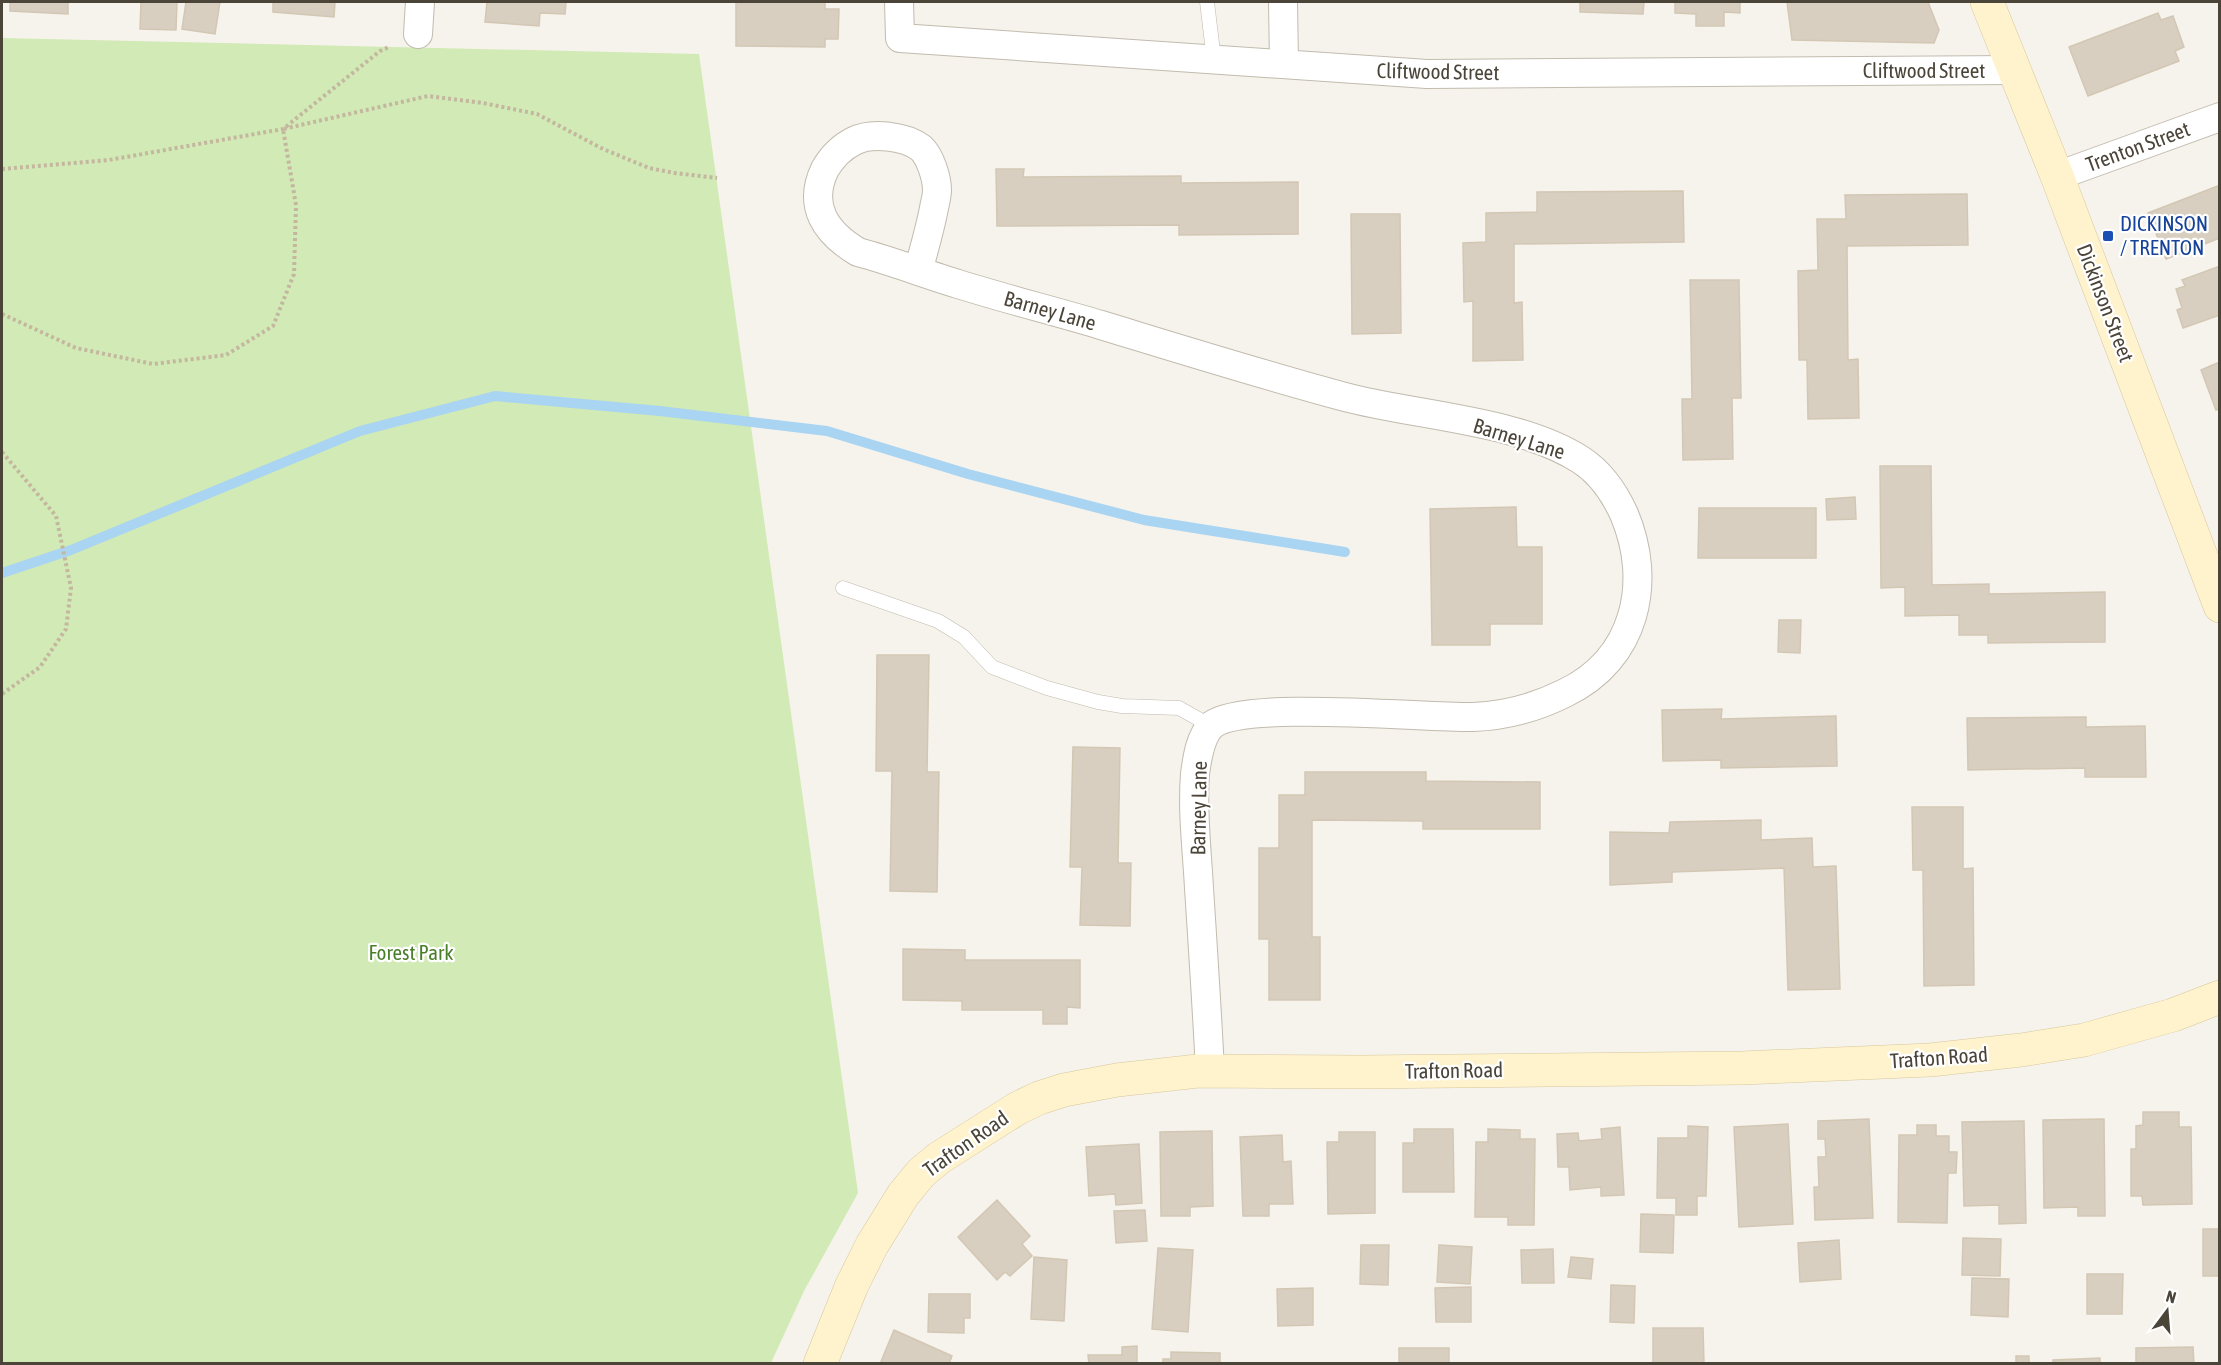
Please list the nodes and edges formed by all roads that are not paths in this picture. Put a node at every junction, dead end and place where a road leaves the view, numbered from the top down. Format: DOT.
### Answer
graph roads {
  1 [pos="420,2"];
  2 [pos="899,2"];
  3 [pos="1207,2"];
  4 [pos="1283,2"];
  5 [pos="1987,2"];
  6 [pos="418,34"];
  7 [pos="1214,60"];
  8 [pos="1284,64"];
  9 [pos="2013,70"];
  10 [pos="2220,117"];
  11 [pos="2057,176"];
  12 [pos="918,271"];
  13 [pos="2211,558"];
  14 [pos="843,588"];
  15 [pos="2220,606"];
  16 [pos="1211,726"];
  17 [pos="2220,997"];
  18 [pos="1210,1071"];
  19 [pos="820,1364"];
  1 -- 6 [label="street"];
  2 -- 7 [label="street, Cliftwood Street"];
  3 -- 7 [label="lane"];
  4 -- 8 [label="street"];
  5 -- 9 [label="street, Dickinson Street"];
  7 -- 8 [label="street, Cliftwood Street"];
  8 -- 9 [label="street, Cliftwood Street"];
  9 -- 11 [label="street, Dickinson Street"];
  10 -- 11 [label="street, Trenton Street"];
  11 -- 13 [label="street, Dickinson Street"];
  12 -- 12 [label="street, Barney Lane"];
  12 -- 16 [label="street, Barney Lane"];
  13 -- 15 [label="street, Dickinson Street"];
  14 -- 16 [label="lane"];
  16 -- 18 [label="street, Barney Lane"];
  17 -- 18 [label="street, Trafton Road"];
  18 -- 19 [label="street, Trafton Road"];
}
